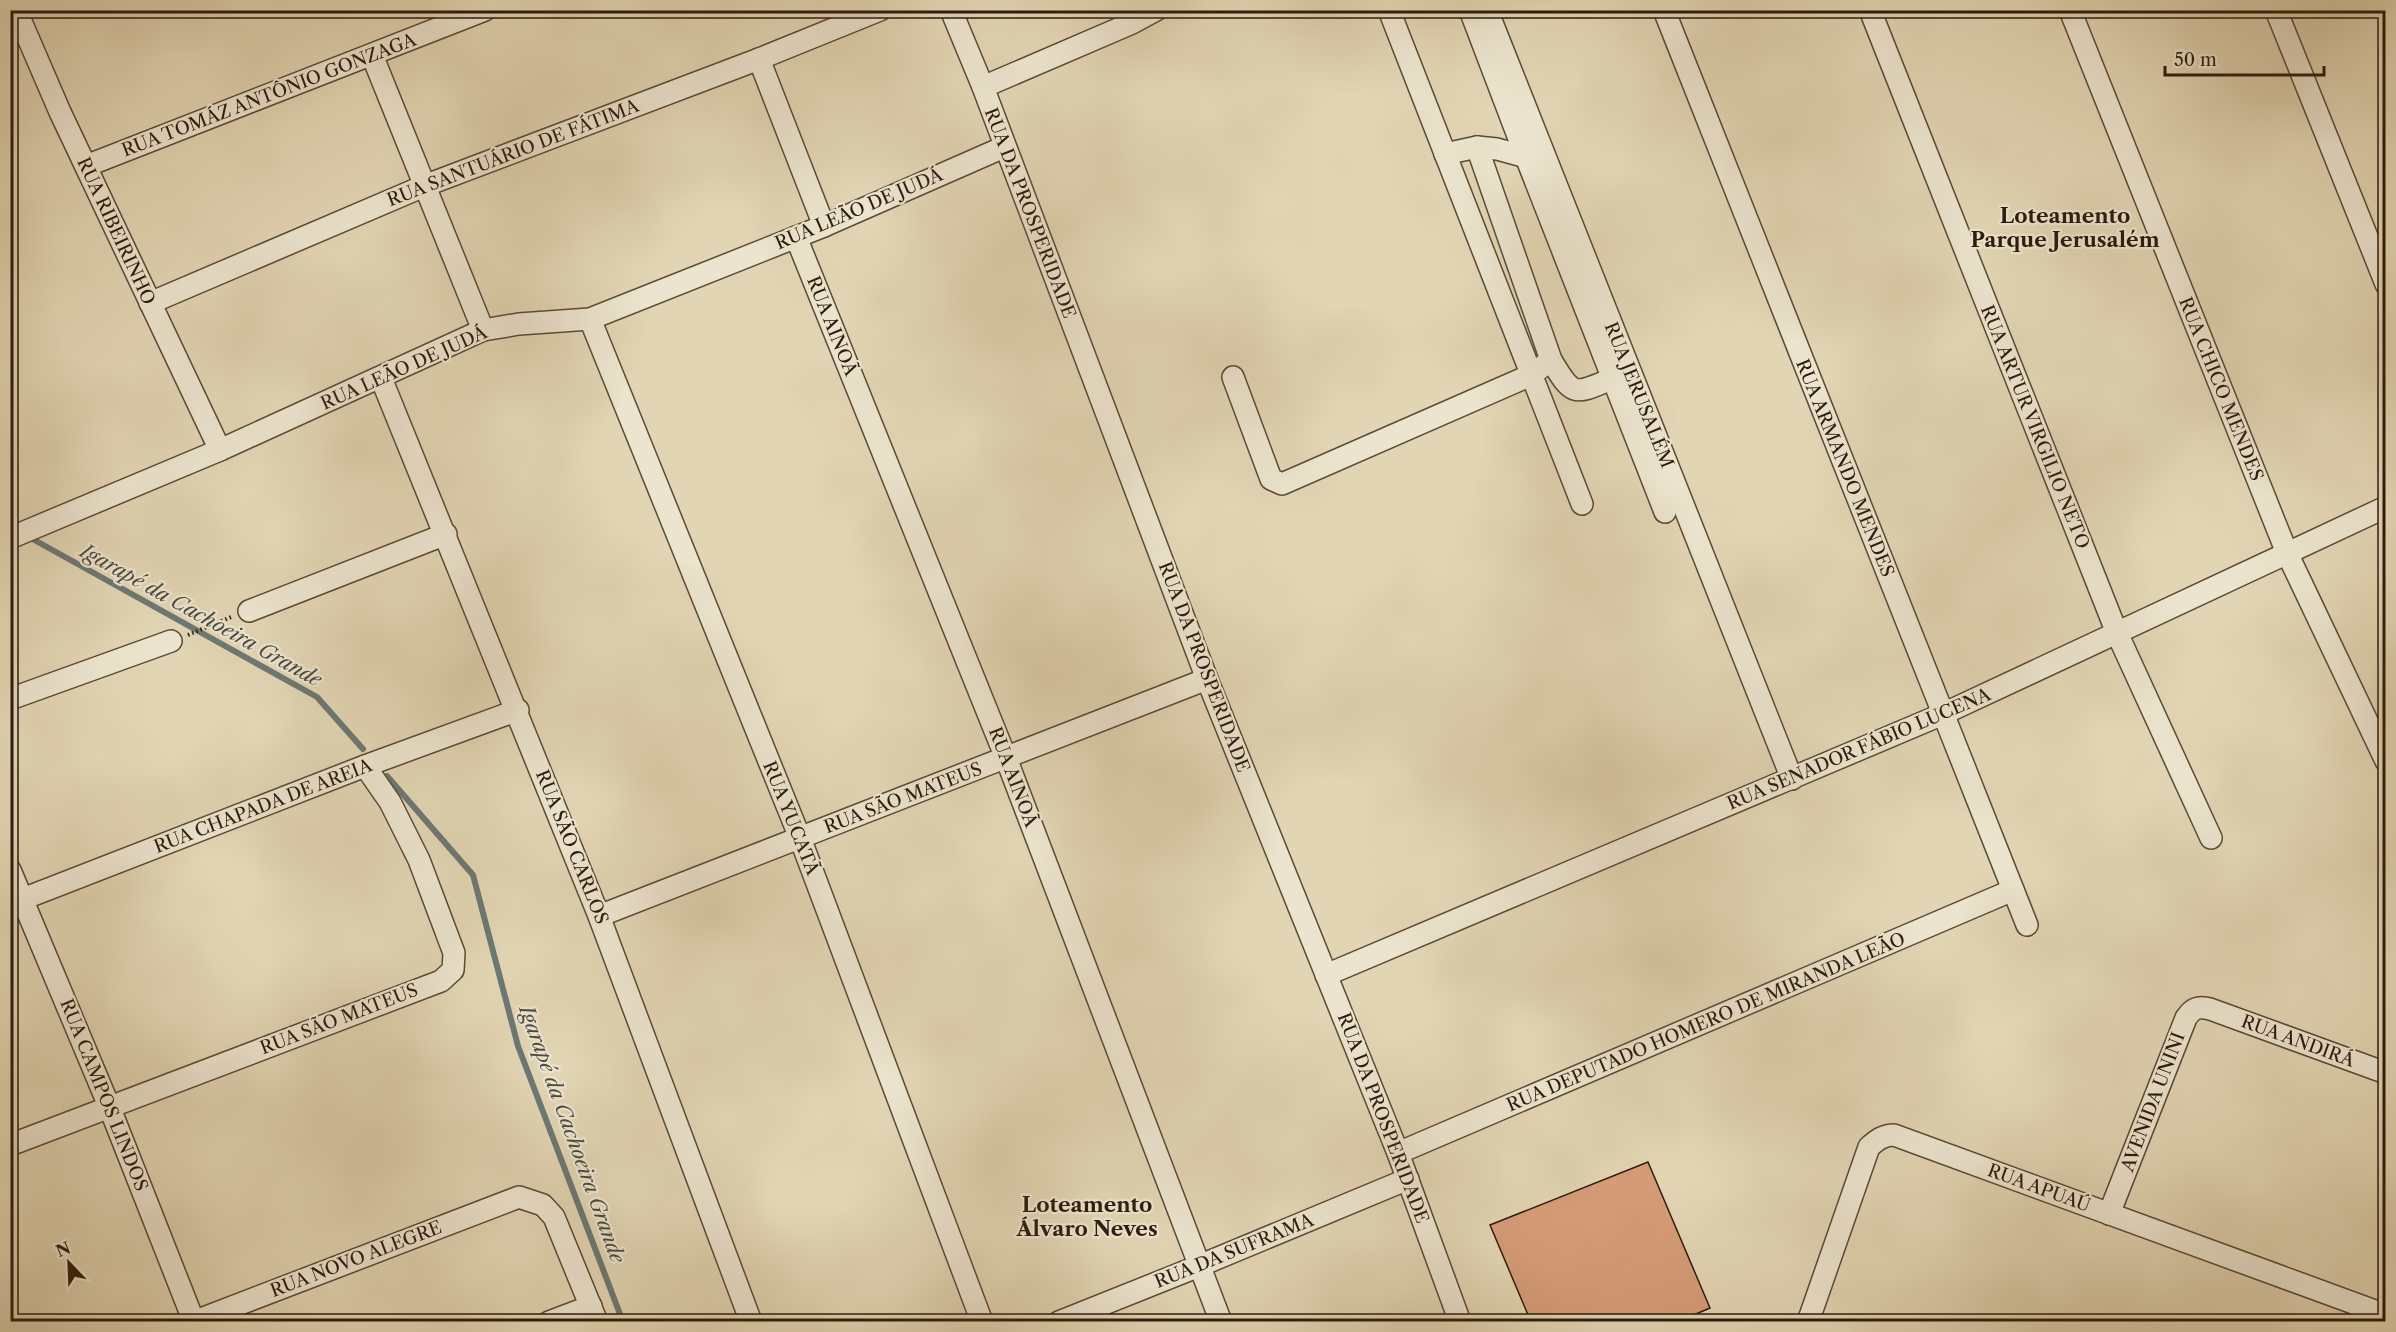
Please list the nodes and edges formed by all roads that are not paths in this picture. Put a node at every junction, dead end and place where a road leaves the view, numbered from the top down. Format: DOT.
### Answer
graph roads {
  1 [pos="486,10"];
  2 [pos="880,10"];
  3 [pos="951,10"];
  4 [pos="1156,10"];
  5 [pos="1389,10"];
  6 [pos="1470,10"];
  7 [pos="1487,10"];
  8 [pos="1664,10"];
  9 [pos="1870,10"];
  10 [pos="2070,10"];
  11 [pos="2276,10"];
  12 [pos="443,18"];
  13 [pos="17,24"];
  14 [pos="372,55"];
  15 [pos="759,59"];
  16 [pos="983,87"];
  17 [pos="1004,147"];
  18 [pos="1478,147"];
  19 [pos="1445,154"];
  20 [pos="1526,157"];
  21 [pos="86,166"];
  22 [pos="424,186"];
  23 [pos="824,226"];
  24 [pos="796,237"];
  25 [pos="2385,284"];
  26 [pos="150,303"];
  27 [pos="590,320"];
  28 [pos="483,330"];
  29 [pos="1551,360"];
  30 [pos="1531,375"];
  31 [pos="1233,377"];
  32 [pos="381,378"];
  33 [pos="1611,379"];
  34 [pos="220,450"];
  35 [pos="1582,504"];
  36 [pos="2385,507"];
  37 [pos="1665,512"];
  38 [pos="446,534"];
  39 [pos="10,538"];
  40 [pos="2287,553"];
  41 [pos="249,610"];
  42 [pos="2117,633"];
  43 [pos="171,641"];
  44 [pos="1207,680"];
  45 [pos="10,699"];
  46 [pos="518,710"];
  47 [pos="1943,714"];
  48 [pos="1006,758"];
  49 [pos="2385,761"];
  50 [pos="365,766"];
  51 [pos="1792,779"];
  52 [pos="800,838"];
  53 [pos="2211,838"];
  54 [pos="10,870"];
  55 [pos="2013,890"];
  56 [pos="17,901"];
  57 [pos="599,916"];
  58 [pos="2027,925"];
  59 [pos="1326,975"];
  60 [pos="2210,1009"];
  61 [pos="2385,1073"];
  62 [pos="109,1106"];
  63 [pos="10,1145"];
  64 [pos="1398,1153"];
  65 [pos="1408,1179"];
  66 [pos="2109,1214"];
  67 [pos="1199,1266"];
  68 [pos="594,1314"];
  69 [pos="2385,1315"];
  70 [pos="193,1321"];
  71 [pos="549,1322"];
  72 [pos="751,1322"];
  73 [pos="982,1322"];
  74 [pos="1059,1322"];
  75 [pos="1221,1322"];
  76 [pos="1460,1322"];
  77 [pos="1808,1322"];
  1 -- 12 [label="street, RUA TOMÁZ ANTÔNIO GONZAGA"];
  2 -- 15 [label="street, RUA SANTUÁRIO DE FÁTIMA"];
  3 -- 16 [label="street, RUA DA PROSPERIDADE"];
  4 -- 16 [label="street"];
  5 -- 19 [label="street"];
  6 -- 20 [label="street"];
  7 -- 51 [label="street, RUA JERUSALÉM"];
  8 -- 47 [label="street, RUA ARMANDO MENDES"];
  9 -- 42 [label="street, RUA ARTUR VIRGILIO NETO"];
  10 -- 40 [label="street, RUA CHICO MENDES"];
  11 -- 25 [label="street"];
  12 -- 14 [label="street, RUA TOMÁZ ANTÔNIO GONZAGA"];
  13 -- 21 [label="street, RUA RIBEIRINHO"];
  14 -- 21 [label="street, RUA TOMÁZ ANTÔNIO GONZAGA"];
  14 -- 22 [label="street"];
  15 -- 22 [label="street, RUA SANTUÁRIO DE FÁTIMA"];
  15 -- 23 [label="street"];
  16 -- 17 [label="street, RUA DA PROSPERIDADE"];
  17 -- 23 [label="street, RUA LEÃO DE JUDÁ"];
  17 -- 44 [label="street, RUA DA PROSPERIDADE"];
  18 -- 19 [label="street"];
  18 -- 20 [label="street"];
  18 -- 29 [label="street"];
  19 -- 30 [label="street"];
  20 -- 33 [label="street"];
  21 -- 26 [label="street, RUA RIBEIRINHO"];
  22 -- 26 [label="street, RUA SANTUÁRIO DE FÁTIMA"];
  22 -- 28 [label="street"];
  23 -- 24 [label="street, RUA LEÃO DE JUDÁ"];
  24 -- 27 [label="street, RUA LEÃO DE JUDÁ"];
  24 -- 48 [label="street, RUA AINOÃ"];
  26 -- 34 [label="street, RUA RIBEIRINHO"];
  27 -- 28 [label="street, RUA LEÃO DE JUDÁ"];
  27 -- 52 [label="street, RUA YUCATÃ"];
  28 -- 32 [label="street, RUA LEÃO DE JUDÁ"];
  29 -- 30 [label="street"];
  29 -- 33 [label="street"];
  30 -- 31 [label="street"];
  30 -- 35 [label="street"];
  32 -- 34 [label="street, RUA LEÃO DE JUDÁ"];
  32 -- 38 [label="street, RUA SÃO CARLOS"];
  33 -- 37 [label="street"];
  34 -- 39 [label="street, RUA LEÃO DE JUDÁ"];
  36 -- 40 [label="street, RUA SENADOR FÁBIO LUCENA"];
  38 -- 41 [label="street"];
  38 -- 46 [label="street, RUA SÃO CARLOS"];
  40 -- 42 [label="street, RUA SENADOR FÁBIO LUCENA"];
  40 -- 49 [label="street, RUA CHICO MENDES"];
  42 -- 47 [label="street, RUA SENADOR FÁBIO LUCENA"];
  42 -- 53 [label="street, RUA ARTUR VIRGILIO NETO"];
  43 -- 45 [label="street"];
  44 -- 48 [label="street, RUA SÃO MATEUS"];
  44 -- 59 [label="street, RUA DA PROSPERIDADE"];
  46 -- 50 [label="street, RUA CHAPADA DE AREIA"];
  46 -- 57 [label="street, RUA SÃO CARLOS"];
  47 -- 51 [label="street, RUA SENADOR FÁBIO LUCENA"];
  47 -- 55 [label="street, RUA ARMANDO MENDES"];
  48 -- 52 [label="street, RUA SÃO MATEUS"];
  48 -- 67 [label="street, RUA AINOÃ"];
  50 -- 56 [label="street, RUA CHAPADA DE AREIA"];
  50 -- 62 [label="street, RUA SÃO MATEUS"];
  51 -- 59 [label="street, RUA SENADOR FÁBIO LUCENA"];
  52 -- 57 [label="street, RUA SÃO MATEUS"];
  52 -- 73 [label="street, RUA YUCATÃ"];
  54 -- 56 [label="street, RUA CAMPOS LINDOS"];
  55 -- 58 [label="street, RUA ARMANDO MENDES"];
  55 -- 64 [label="street, RUA DEPUTADO HOMERO DE MIRANDA LEÃO"];
  56 -- 62 [label="street, RUA CAMPOS LINDOS"];
  57 -- 72 [label="street, RUA SÃO CARLOS"];
  59 -- 64 [label="street, RUA DA PROSPERIDADE"];
  60 -- 61 [label="street, RUA ANDIRÁ"];
  60 -- 66 [label="street, AVENIDA UNINI"];
  62 -- 63 [label="street, RUA SÃO MATEUS"];
  62 -- 70 [label="street, RUA CAMPOS LINDOS"];
  64 -- 65 [label="street, RUA DA PROSPERIDADE"];
  65 -- 67 [label="street, RUA DA SUFRAMA"];
  65 -- 76 [label="street, RUA DA PROSPERIDADE"];
  66 -- 69 [label="street, RUA APUAÚ"];
  66 -- 77 [label="street, RUA APUAÚ"];
  67 -- 74 [label="street, RUA DA SUFRAMA"];
  67 -- 75 [label="street, RUA AINOÃ"];
  68 -- 70 [label="street, RUA NOVO ALEGRE"];
  68 -- 71 [label="street"];
}
